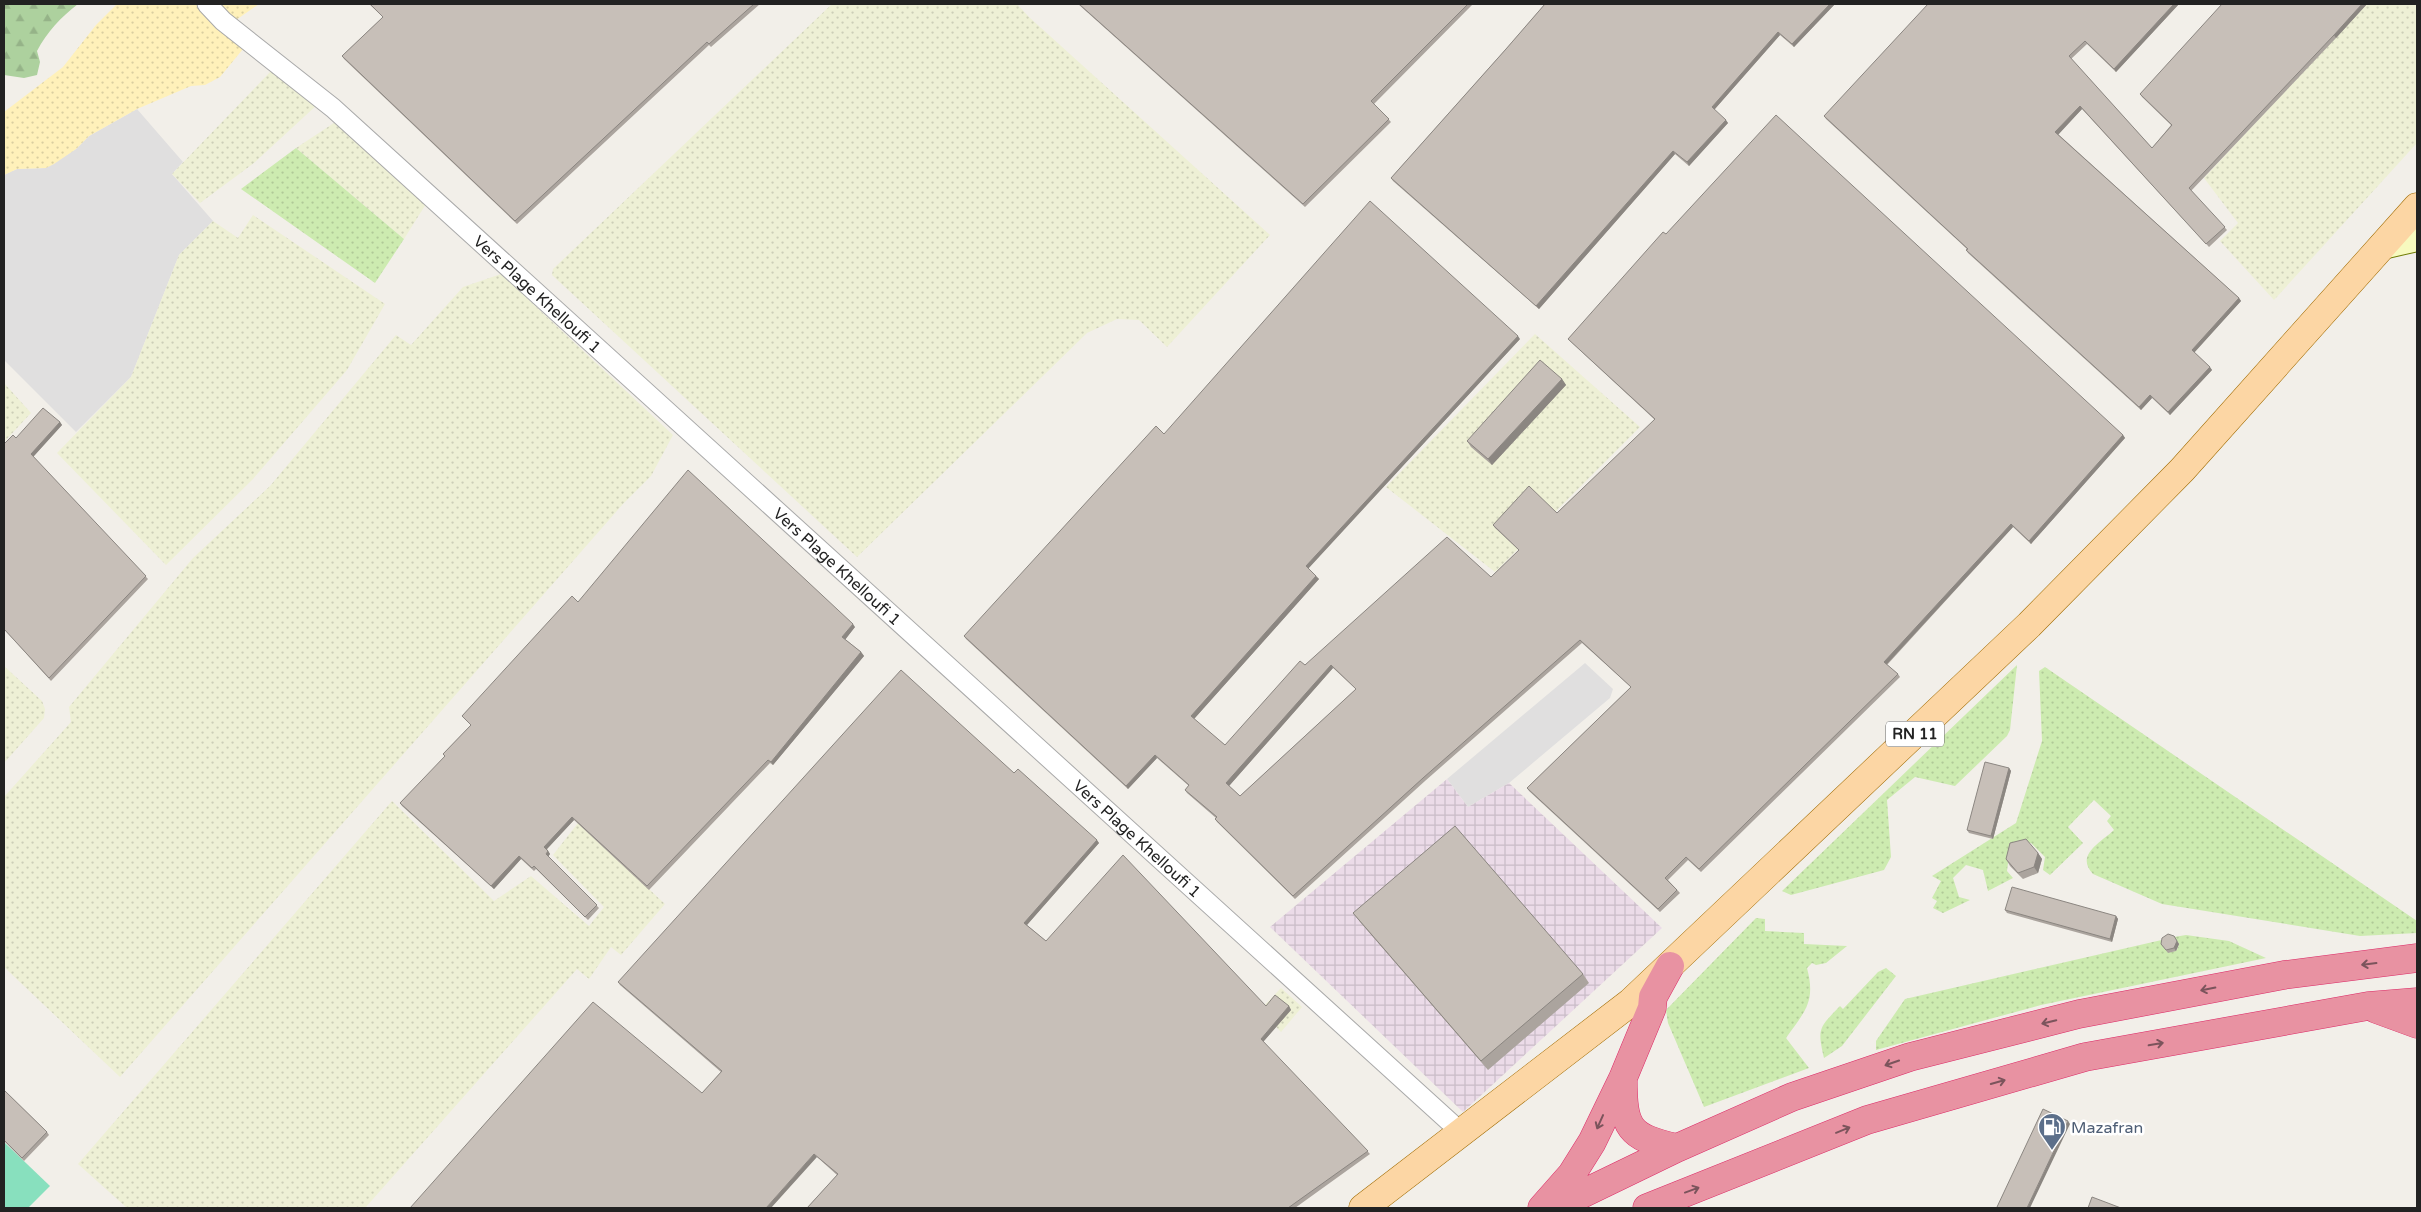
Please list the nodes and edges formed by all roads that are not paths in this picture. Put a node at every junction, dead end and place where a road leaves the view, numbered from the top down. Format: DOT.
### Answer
graph roads {
  1 [pos="207,4"];
  2 [pos="2417,207"];
  3 [pos="2417,238"];
  4 [pos="2382,246"];
  5 [pos="2417,958"];
  6 [pos="1670,966"];
  7 [pos="2417,1002"];
  8 [pos="2368,1006"];
  9 [pos="2417,1024"];
  10 [pos="1623,1078"];
  11 [pos="1463,1134"];
  12 [pos="1677,1148"];
  13 [pos="1363,1208"];
  14 [pos="1542,1208"];
  15 [pos="1553,1208"];
  16 [pos="1647,1208"];
  1 -- 11 [label="street, Vers Plage Khelloufi 1"];
  2 -- 4 [label="main road, RN 11"];
  3 -- 4 [label="main road"];
  4 -- 6 [label="main road, RN 11"];
  5 -- 12 [label="highway, one-way"];
  6 -- 10 [label="highway"];
  6 -- 11 [label="main road, RN 11"];
  7 -- 8 [label="highway"];
  8 -- 9 [label="highway"];
  16 -- 8 [label="highway, one-way"];
  10 -- 12 [label="highway"];
  10 -- 14 [label="highway, one-way"];
  11 -- 13 [label="main road, RN 11"];
  12 -- 15 [label="highway"];
}
